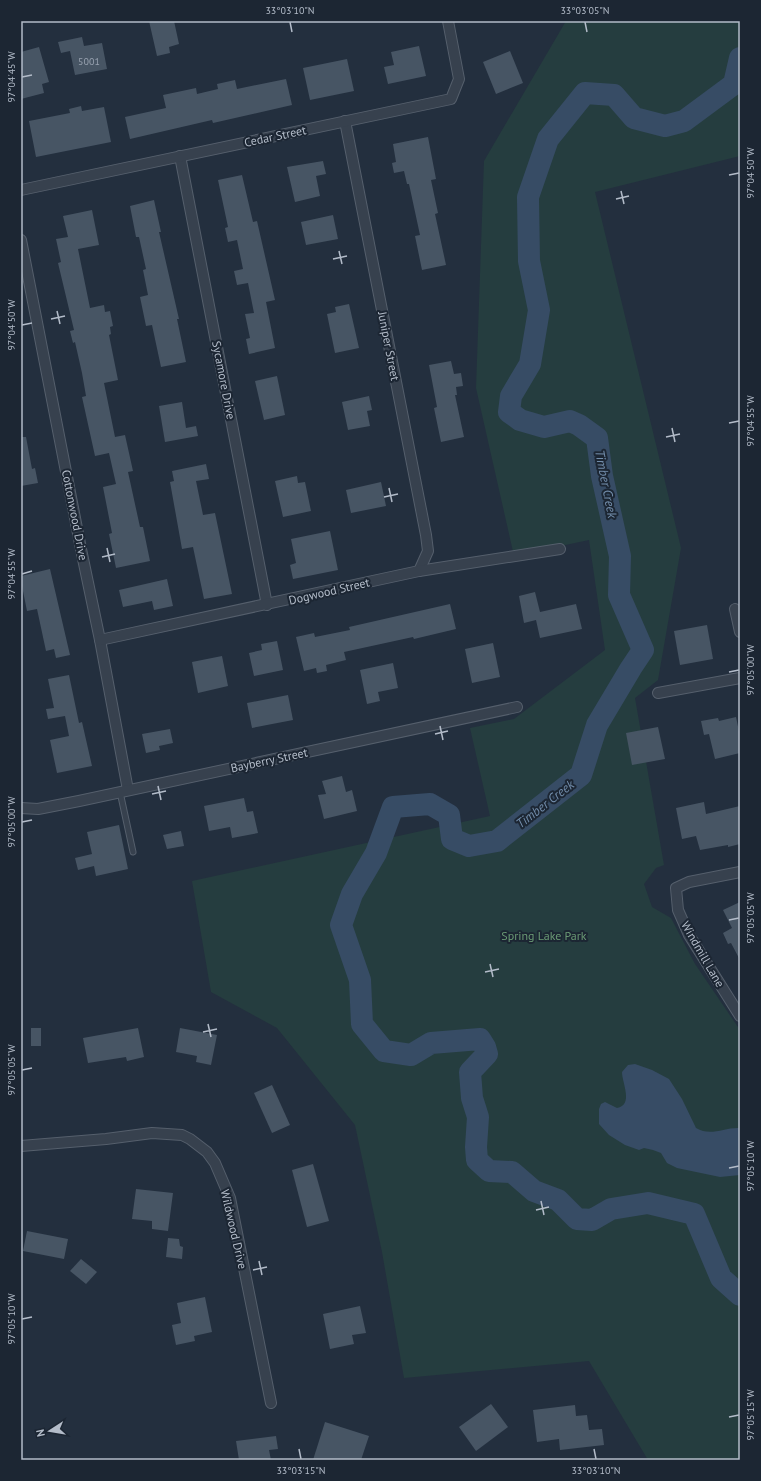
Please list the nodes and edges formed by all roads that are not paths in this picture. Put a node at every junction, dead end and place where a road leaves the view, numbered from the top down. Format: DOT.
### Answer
graph roads {
  1 [pos="448,21"];
  2 [pos="345,121"];
  3 [pos="180,156"];
  4 [pos="21,190"];
  5 [pos="21,240"];
  6 [pos="560,549"];
  7 [pos="419,571"];
  8 [pos="267,605"];
  9 [pos="735,609"];
  10 [pos="740,632"];
  11 [pos="100,640"];
  12 [pos="740,678"];
  13 [pos="658,693"];
  14 [pos="517,707"];
  15 [pos="124,791"];
  16 [pos="21,808"];
  17 [pos="133,852"];
  18 [pos="740,872"];
  19 [pos="740,1016"];
  20 [pos="21,1146"];
  21 [pos="271,1403"];
  1 -- 2 [label="street, Cedar Street"];
  2 -- 3 [label="street, Cedar Street"];
  2 -- 7 [label="street, Juniper Street"];
  3 -- 4 [label="street, Cedar Street"];
  3 -- 8 [label="street, Sycamore Drive"];
  5 -- 11 [label="street, Cottonwood Drive"];
  6 -- 7 [label="street, Dogwood Street"];
  7 -- 8 [label="street, Dogwood Street"];
  8 -- 11 [label="street, Dogwood Street"];
  9 -- 10 [label="street"];
  11 -- 15 [label="street, Cottonwood Drive"];
  12 -- 13 [label="street"];
  14 -- 15 [label="street, Bayberry Street"];
  15 -- 16 [label="street, Bayberry Street"];
  15 -- 17 [label="lane"];
  18 -- 19 [label="street, Windmill Lane"];
  20 -- 21 [label="street, Wildwood Drive"];
}
